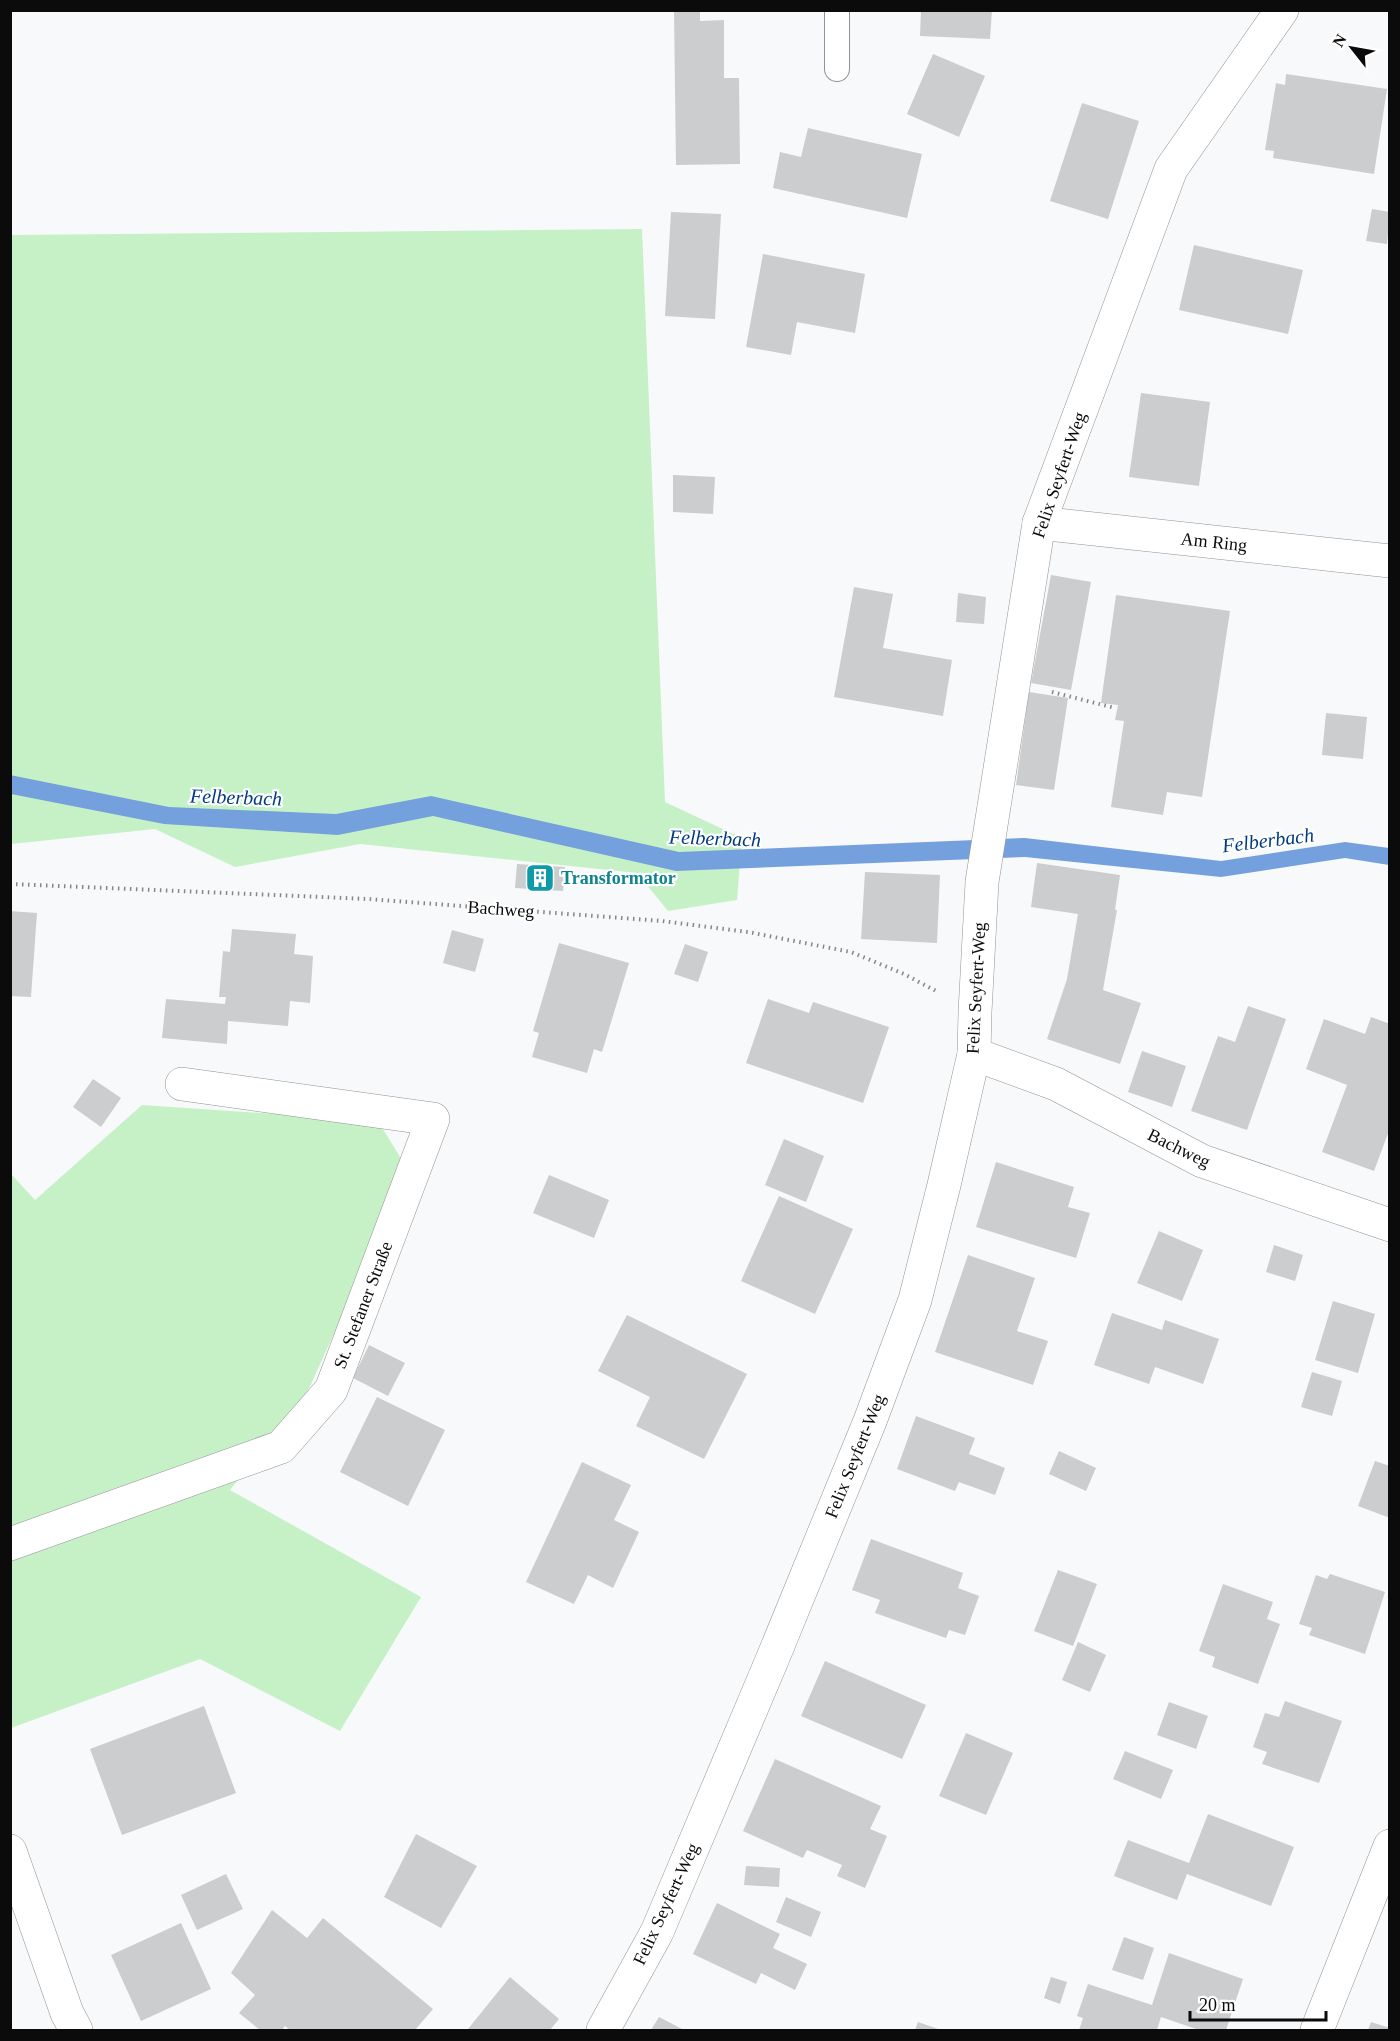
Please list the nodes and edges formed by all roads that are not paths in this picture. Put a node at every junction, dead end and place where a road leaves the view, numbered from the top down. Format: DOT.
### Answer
graph roads {
  1 [pos="837,10"];
  2 [pos="1282,10"];
  3 [pos="837,69"];
  4 [pos="1039,523"];
  5 [pos="1389,561"];
  6 [pos="974,1054"];
  7 [pos="182,1084"];
  8 [pos="1389,1225"];
  9 [pos="10,1544"];
  10 [pos="1389,1846"];
  11 [pos="10,1851"];
  12 [pos="76,2031"];
  13 [pos="603,2031"];
  14 [pos="1317,2031"];
  1 -- 3 [label="lane"];
  2 -- 4 [label="street, Felix Seyfert-Weg"];
  4 -- 5 [label="street, Am Ring"];
  4 -- 6 [label="street, Felix Seyfert-Weg"];
  6 -- 8 [label="street, Bachweg"];
  6 -- 13 [label="street, Felix Seyfert-Weg"];
  7 -- 9 [label="street, St. Stefaner Straße"];
  10 -- 14 [label="street"];
  11 -- 12 [label="street"];
}
